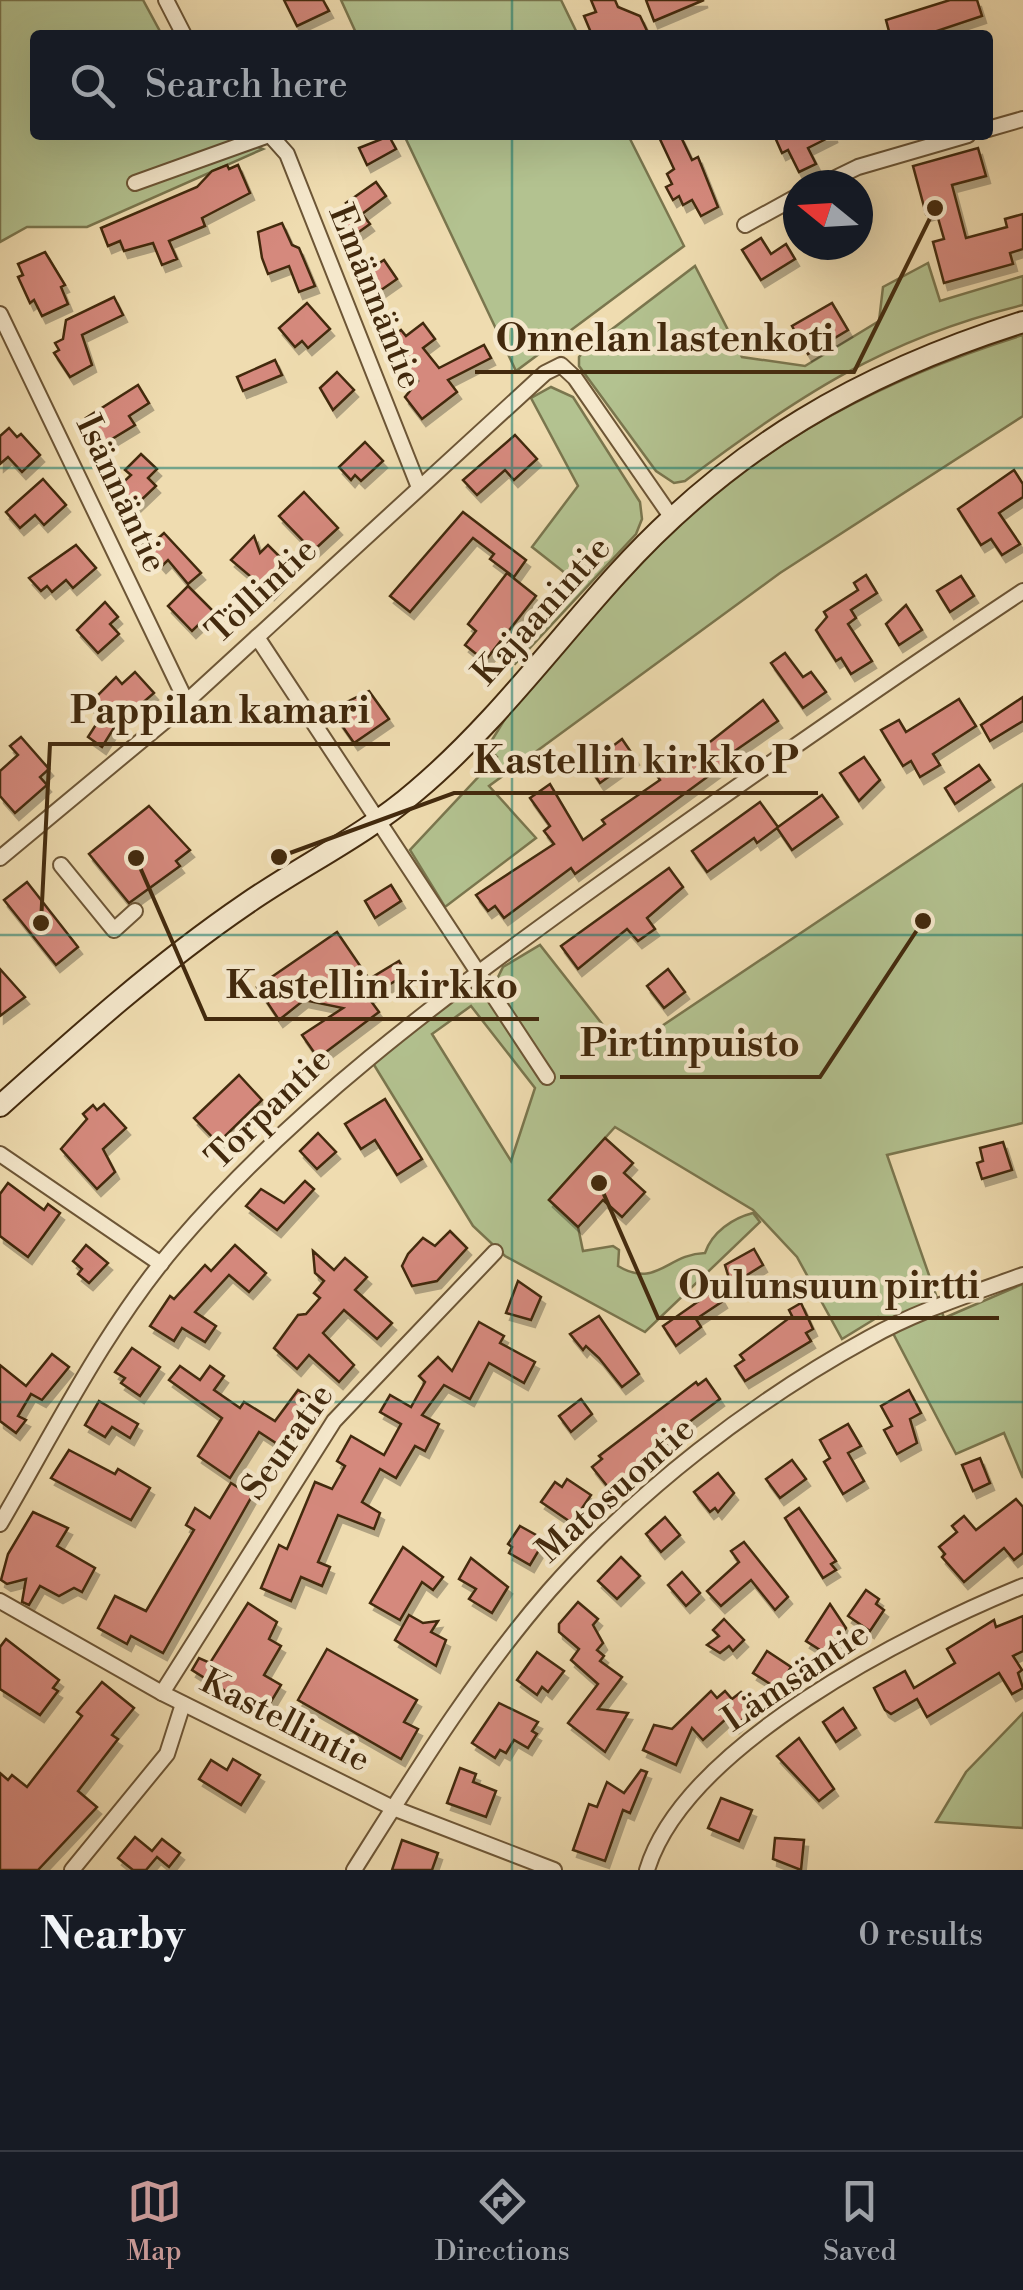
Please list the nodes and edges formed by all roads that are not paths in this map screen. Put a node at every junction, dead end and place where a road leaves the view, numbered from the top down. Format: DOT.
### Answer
graph roads {
  1 [pos="166,0"];
  2 [pos="181,30"];
  3 [pos="1023,119"];
  4 [pos="993,128"];
  5 [pos="255,140"];
  6 [pos="273,140"];
  7 [pos="951,140"];
  8 [pos="852,170"];
  9 [pos="135,184"];
  10 [pos="783,204"];
  11 [pos="744,225"];
  12 [pos="0,314"];
  13 [pos="1023,322"];
  14 [pos="418,485"];
  15 [pos="672,518"];
  16 [pos="1023,591"];
  17 [pos="258,638"];
  18 [pos="186,701"];
  19 [pos="380,821"];
  20 [pos="0,858"];
  21 [pos="61,865"];
  22 [pos="135,911"];
  23 [pos="476,974"];
  24 [pos="547,1077"];
  25 [pos="0,1106"];
  26 [pos="0,1154"];
  27 [pos="496,1252"];
  28 [pos="161,1264"];
  29 [pos="1023,1275"];
  30 [pos="0,1524"];
  31 [pos="1023,1586"];
  32 [pos="0,1601"];
  33 [pos="162,1693"];
  34 [pos="184,1704"];
  35 [pos="393,1808"];
  36 [pos="72,1870"];
  37 [pos="354,1870"];
  38 [pos="554,1870"];
  39 [pos="647,1870"];
  1 -- 2 [label="street"];
  3 -- 4 [label="street"];
  5 -- 9 [label="street"];
  6 -- 14 [label="street, Emännäntie"];
  7 -- 8 [label="street"];
  10 -- 11 [label="street"];
  12 -- 18 [label="street, Isännäntie"];
  13 -- 15 [label="main road, Kajaanintie"];
  14 -- 15 [label="street, Töllintie"];
  14 -- 17 [label="street, Töllintie"];
  15 -- 19 [label="main road, Kajaanintie"];
  16 -- 23 [label="street, Torpantie"];
  17 -- 18 [label="street, Töllintie"];
  17 -- 19 [label="street"];
  18 -- 20 [label="street, Töllintie"];
  19 -- 23 [label="street"];
  19 -- 25 [label="main road, Kajaanintie"];
  21 -- 22 [label="street"];
  23 -- 24 [label="street"];
  23 -- 28 [label="street, Torpantie"];
  26 -- 28 [label="street"];
  27 -- 33 [label="street, Seuratie"];
  28 -- 30 [label="street, Torpantie"];
  29 -- 35 [label="street, Matosuontie"];
  31 -- 39 [label="street, Lämsäntie"];
  32 -- 33 [label="street, Kastellintie"];
  33 -- 34 [label="street, Kastellintie"];
  34 -- 35 [label="street, Kastellintie"];
  34 -- 36 [label="street"];
  35 -- 37 [label="street, Matosuontie"];
  35 -- 38 [label="street, Kastellintie"];
}
